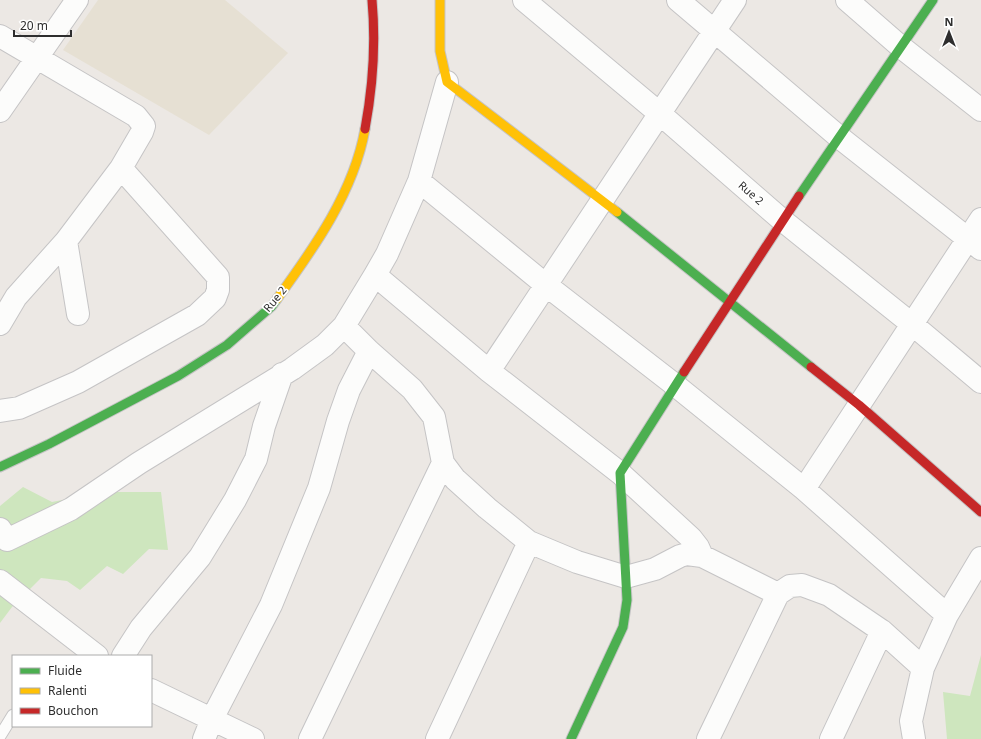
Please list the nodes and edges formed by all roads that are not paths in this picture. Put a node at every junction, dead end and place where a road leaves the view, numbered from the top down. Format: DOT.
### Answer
graph roads {
  1 [pos="77,0"];
  2 [pos="372,0"];
  3 [pos="440,0"];
  4 [pos="524,0"];
  5 [pos="678,0"];
  6 [pos="734,0"];
  7 [pos="847,0"];
  8 [pos="934,0"];
  9 [pos="714,31"];
  10 [pos="0,36"];
  11 [pos="901,47"];
  12 [pos="37,59"];
  13 [pos="447,82"];
  14 [pos="0,110"];
  15 [pos="981,110"];
  16 [pos="660,113"];
  17 [pos="839,137"];
  18 [pos="121,168"];
  19 [pos="419,181"];
  20 [pos="602,200"];
  21 [pos="782,220"];
  22 [pos="981,220"];
  23 [pos="66,241"];
  24 [pos="974,244"];
  25 [pos="375,275"];
  26 [pos="546,285"];
  27 [pos="729,303"];
  28 [pos="78,314"];
  29 [pos="0,324"];
  30 [pos="913,325"];
  31 [pos="344,326"];
  32 [pos="369,351"];
  33 [pos="488,371"];
  34 [pos="282,374"];
  35 [pos="981,382"];
  36 [pos="675,385"];
  37 [pos="859,405"];
  38 [pos="0,411"];
  39 [pos="443,462"];
  40 [pos="0,467"];
  41 [pos="620,473"];
  42 [pos="804,489"];
  43 [pos="981,512"];
  44 [pos="2,539"];
  45 [pos="529,542"];
  46 [pos="702,556"];
  47 [pos="981,558"];
  48 [pos="626,576"];
  49 [pos="0,581"];
  50 [pos="778,594"];
  51 [pos="947,615"];
  52 [pos="882,631"];
  53 [pos="96,655"];
  54 [pos="124,655"];
  55 [pos="923,668"];
  56 [pos="152,690"];
  57 [pos="12,717"];
  58 [pos="212,719"];
  59 [pos="0,736"];
  60 [pos="204,739"];
  61 [pos="253,739"];
  62 [pos="310,739"];
  63 [pos="437,739"];
  64 [pos="571,739"];
  65 [pos="708,739"];
  66 [pos="830,739"];
  67 [pos="914,739"];
  1 -- 12 [label="street"];
  2 -- 40 [label="street, Rue 2"];
  3 -- 13 [label="street"];
  4 -- 16 [label="street, Rue 2"];
  5 -- 9 [label="street"];
  6 -- 9 [label="street"];
  7 -- 11 [label="street"];
  8 -- 11 [label="street"];
  9 -- 16 [label="street"];
  9 -- 17 [label="street"];
  10 -- 12 [label="street"];
  11 -- 15 [label="street"];
  11 -- 17 [label="street"];
  12 -- 14 [label="street"];
  12 -- 18 [label="street"];
  13 -- 19 [label="street"];
  13 -- 20 [label="street"];
  16 -- 20 [label="street"];
  16 -- 21 [label="street, Rue 2"];
  17 -- 21 [label="street"];
  17 -- 24 [label="street"];
  18 -- 23 [label="street"];
  18 -- 38 [label="street"];
  19 -- 25 [label="street"];
  19 -- 26 [label="street"];
  20 -- 26 [label="street"];
  20 -- 27 [label="street"];
  21 -- 27 [label="street"];
  21 -- 30 [label="street, Rue 2"];
  22 -- 24 [label="street"];
  23 -- 28 [label="street"];
  23 -- 29 [label="street"];
  24 -- 30 [label="street"];
  25 -- 31 [label="street"];
  25 -- 33 [label="street"];
  26 -- 33 [label="street"];
  26 -- 36 [label="street"];
  27 -- 36 [label="street"];
  27 -- 37 [label="street"];
  30 -- 35 [label="street, Rue 2"];
  30 -- 37 [label="street"];
  31 -- 32 [label="street"];
  31 -- 34 [label="street"];
  32 -- 39 [label="street"];
  32 -- 58 [label="street"];
  33 -- 41 [label="street"];
  34 -- 44 [label="street"];
  34 -- 54 [label="street"];
  36 -- 41 [label="street"];
  36 -- 42 [label="street"];
  37 -- 42 [label="street"];
  37 -- 43 [label="street"];
  39 -- 45 [label="street"];
  39 -- 62 [label="street"];
  41 -- 46 [label="street"];
  41 -- 48 [label="street"];
  42 -- 51 [label="street"];
  45 -- 48 [label="street"];
  45 -- 63 [label="street"];
  46 -- 48 [label="street"];
  46 -- 50 [label="street"];
  47 -- 51 [label="street"];
  48 -- 64 [label="street"];
  49 -- 53 [label="street"];
  50 -- 52 [label="street"];
  50 -- 65 [label="street"];
  51 -- 55 [label="street"];
  52 -- 55 [label="street"];
  52 -- 66 [label="street"];
  55 -- 67 [label="street"];
  56 -- 58 [label="street"];
  57 -- 59 [label="lane"];
  58 -- 60 [label="street"];
  58 -- 61 [label="street"];
}
